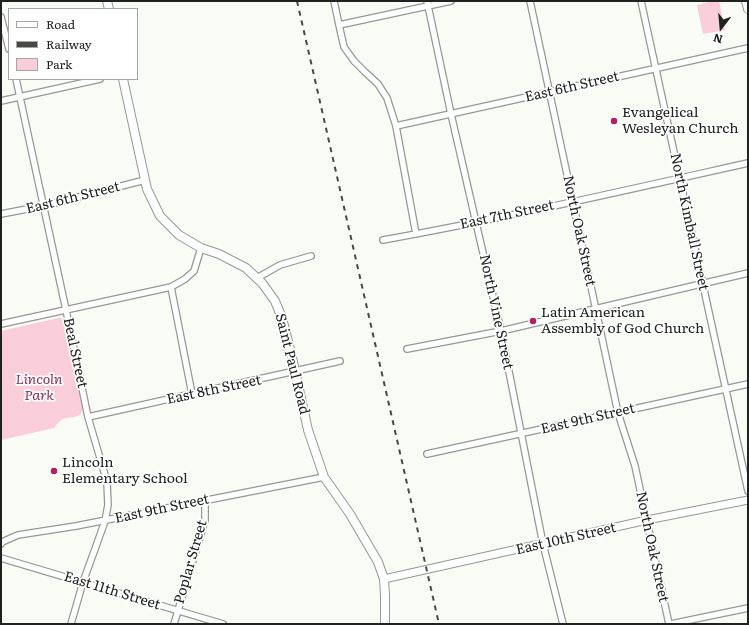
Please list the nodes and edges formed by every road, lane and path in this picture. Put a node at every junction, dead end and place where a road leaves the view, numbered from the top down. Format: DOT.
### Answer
graph roads {
  1 [pos="334,1"];
  2 [pos="451,1"];
  3 [pos="530,1"];
  4 [pos="641,1"];
  5 [pos="746,1"];
  6 [pos="427,4"];
  7 [pos="748,8"];
  8 [pos="1,17"];
  9 [pos="338,25"];
  10 [pos="8,45"];
  11 [pos="748,48"];
  12 [pos="656,69"];
  13 [pos="16,80"];
  14 [pos="95,80"];
  15 [pos="123,80"];
  16 [pos="550,92"];
  17 [pos="20,96"];
  18 [pos="1,101"];
  19 [pos="451,114"];
  20 [pos="396,126"];
  21 [pos="748,163"];
  22 [pos="680,178"];
  23 [pos="145,180"];
  24 [pos="573,202"];
  25 [pos="43,206"];
  26 [pos="1,214"];
  27 [pos="476,222"];
  28 [pos="416,234"];
  29 [pos="383,240"];
  30 [pos="201,248"];
  31 [pos="311,256"];
  32 [pos="748,273"];
  33 [pos="257,278"];
  34 [pos="702,283"];
  35 [pos="171,287"];
  36 [pos="596,308"];
  37 [pos="66,310"];
  38 [pos="1,324"];
  39 [pos="501,331"];
  40 [pos="407,349"];
  41 [pos="340,361"];
  42 [pos="295,372"];
  43 [pos="748,384"];
  44 [pos="726,389"];
  45 [pos="192,394"];
  46 [pos="618,412"];
  47 [pos="88,417"];
  48 [pos="521,434"];
  49 [pos="427,454"];
  50 [pos="324,477"];
  51 [pos="748,491"];
  52 [pos="205,500"];
  53 [pos="748,500"];
  54 [pos="105,520"];
  55 [pos="647,520"];
  56 [pos="1,543"];
  57 [pos="543,544"];
  58 [pos="1,558"];
  59 [pos="384,580"];
  60 [pos="83,582"];
  61 [pos="748,608"];
  62 [pos="178,610"];
  63 [pos="71,624"];
  64 [pos="174,624"];
  65 [pos="223,624"];
  66 [pos="385,624"];
  67 [pos="563,624"];
  68 [pos="670,624"];
  1 -- 9 [label="street"];
  2 -- 6 [label="street"];
  3 -- 16 [label="street, North Oak Street"];
  4 -- 12 [label="street, North Kimball Street"];
  5 -- 7 [label="main road"];
  6 -- 9 [label="street"];
  6 -- 19 [label="street, North Vine Street"];
  8 -- 10 [label="street"];
  9 -- 20 [label="street"];
  11 -- 12 [label="street, East 6th Street"];
  12 -- 16 [label="street, East 6th Street"];
  12 -- 22 [label="street, North Kimball Street"];
  13 -- 17 [label="street, Beal Street"];
  14 -- 17 [label="street"];
  15 -- 23 [label="main road, Saint Paul Road"];
  16 -- 19 [label="street, East 6th Street"];
  16 -- 24 [label="street, North Oak Street"];
  17 -- 18 [label="street"];
  17 -- 25 [label="street, Beal Street"];
  19 -- 20 [label="street, East 6th Street"];
  19 -- 27 [label="street, North Vine Street"];
  20 -- 28 [label="street"];
  21 -- 22 [label="street, East 7th Street"];
  22 -- 24 [label="street, East 7th Street"];
  22 -- 34 [label="street, North Kimball Street"];
  23 -- 25 [label="street, East 6th Street"];
  23 -- 30 [label="main road, Saint Paul Road"];
  24 -- 27 [label="street, East 7th Street"];
  24 -- 36 [label="street, North Oak Street"];
  25 -- 26 [label="street, East 6th Street"];
  25 -- 37 [label="street, Beal Street"];
  27 -- 28 [label="street, East 7th Street"];
  27 -- 39 [label="street, North Vine Street"];
  28 -- 29 [label="street, East 7th Street"];
  30 -- 33 [label="main road, Saint Paul Road"];
  30 -- 35 [label="street"];
  31 -- 33 [label="street"];
  32 -- 34 [label="street"];
  33 -- 42 [label="main road, Saint Paul Road"];
  34 -- 36 [label="street"];
  34 -- 44 [label="street, North Kimball Street"];
  35 -- 37 [label="street"];
  35 -- 45 [label="street"];
  36 -- 39 [label="street"];
  36 -- 46 [label="street, North Oak Street"];
  37 -- 38 [label="street"];
  37 -- 47 [label="street, Beal Street"];
  39 -- 40 [label="street"];
  39 -- 48 [label="street, North Vine Street"];
  41 -- 42 [label="street, East 8th Street"];
  42 -- 45 [label="street, East 8th Street"];
  42 -- 50 [label="main road, Saint Paul Road"];
  43 -- 44 [label="street, East 9th Street"];
  44 -- 46 [label="street, East 9th Street"];
  44 -- 51 [label="street, North Kimball Street"];
  45 -- 47 [label="street, East 8th Street"];
  46 -- 48 [label="street, East 9th Street"];
  46 -- 55 [label="street, North Oak Street"];
  47 -- 54 [label="street, Beal Street"];
  48 -- 49 [label="street, East 9th Street"];
  48 -- 57 [label="street, North Vine Street"];
  50 -- 52 [label="street, East 9th Street"];
  50 -- 59 [label="main road, Saint Paul Road"];
  52 -- 54 [label="street, East 9th Street"];
  52 -- 62 [label="street, Poplar Street"];
  53 -- 55 [label="street, East 10th Street"];
  54 -- 56 [label="street, East 9th Street"];
  54 -- 60 [label="street, Beal Street"];
  55 -- 57 [label="street, East 10th Street"];
  55 -- 68 [label="street, North Oak Street"];
  57 -- 59 [label="street, East 10th Street"];
  57 -- 67 [label="street, North Vine Street"];
  58 -- 60 [label="street, East 11th Street"];
  59 -- 66 [label="main road, Saint Paul Road"];
  60 -- 62 [label="street, East 11th Street"];
  60 -- 63 [label="street, Beal Street"];
  61 -- 68 [label="street"];
  62 -- 64 [label="street, Poplar Street"];
  62 -- 65 [label="street, East 11th Street"];
}
